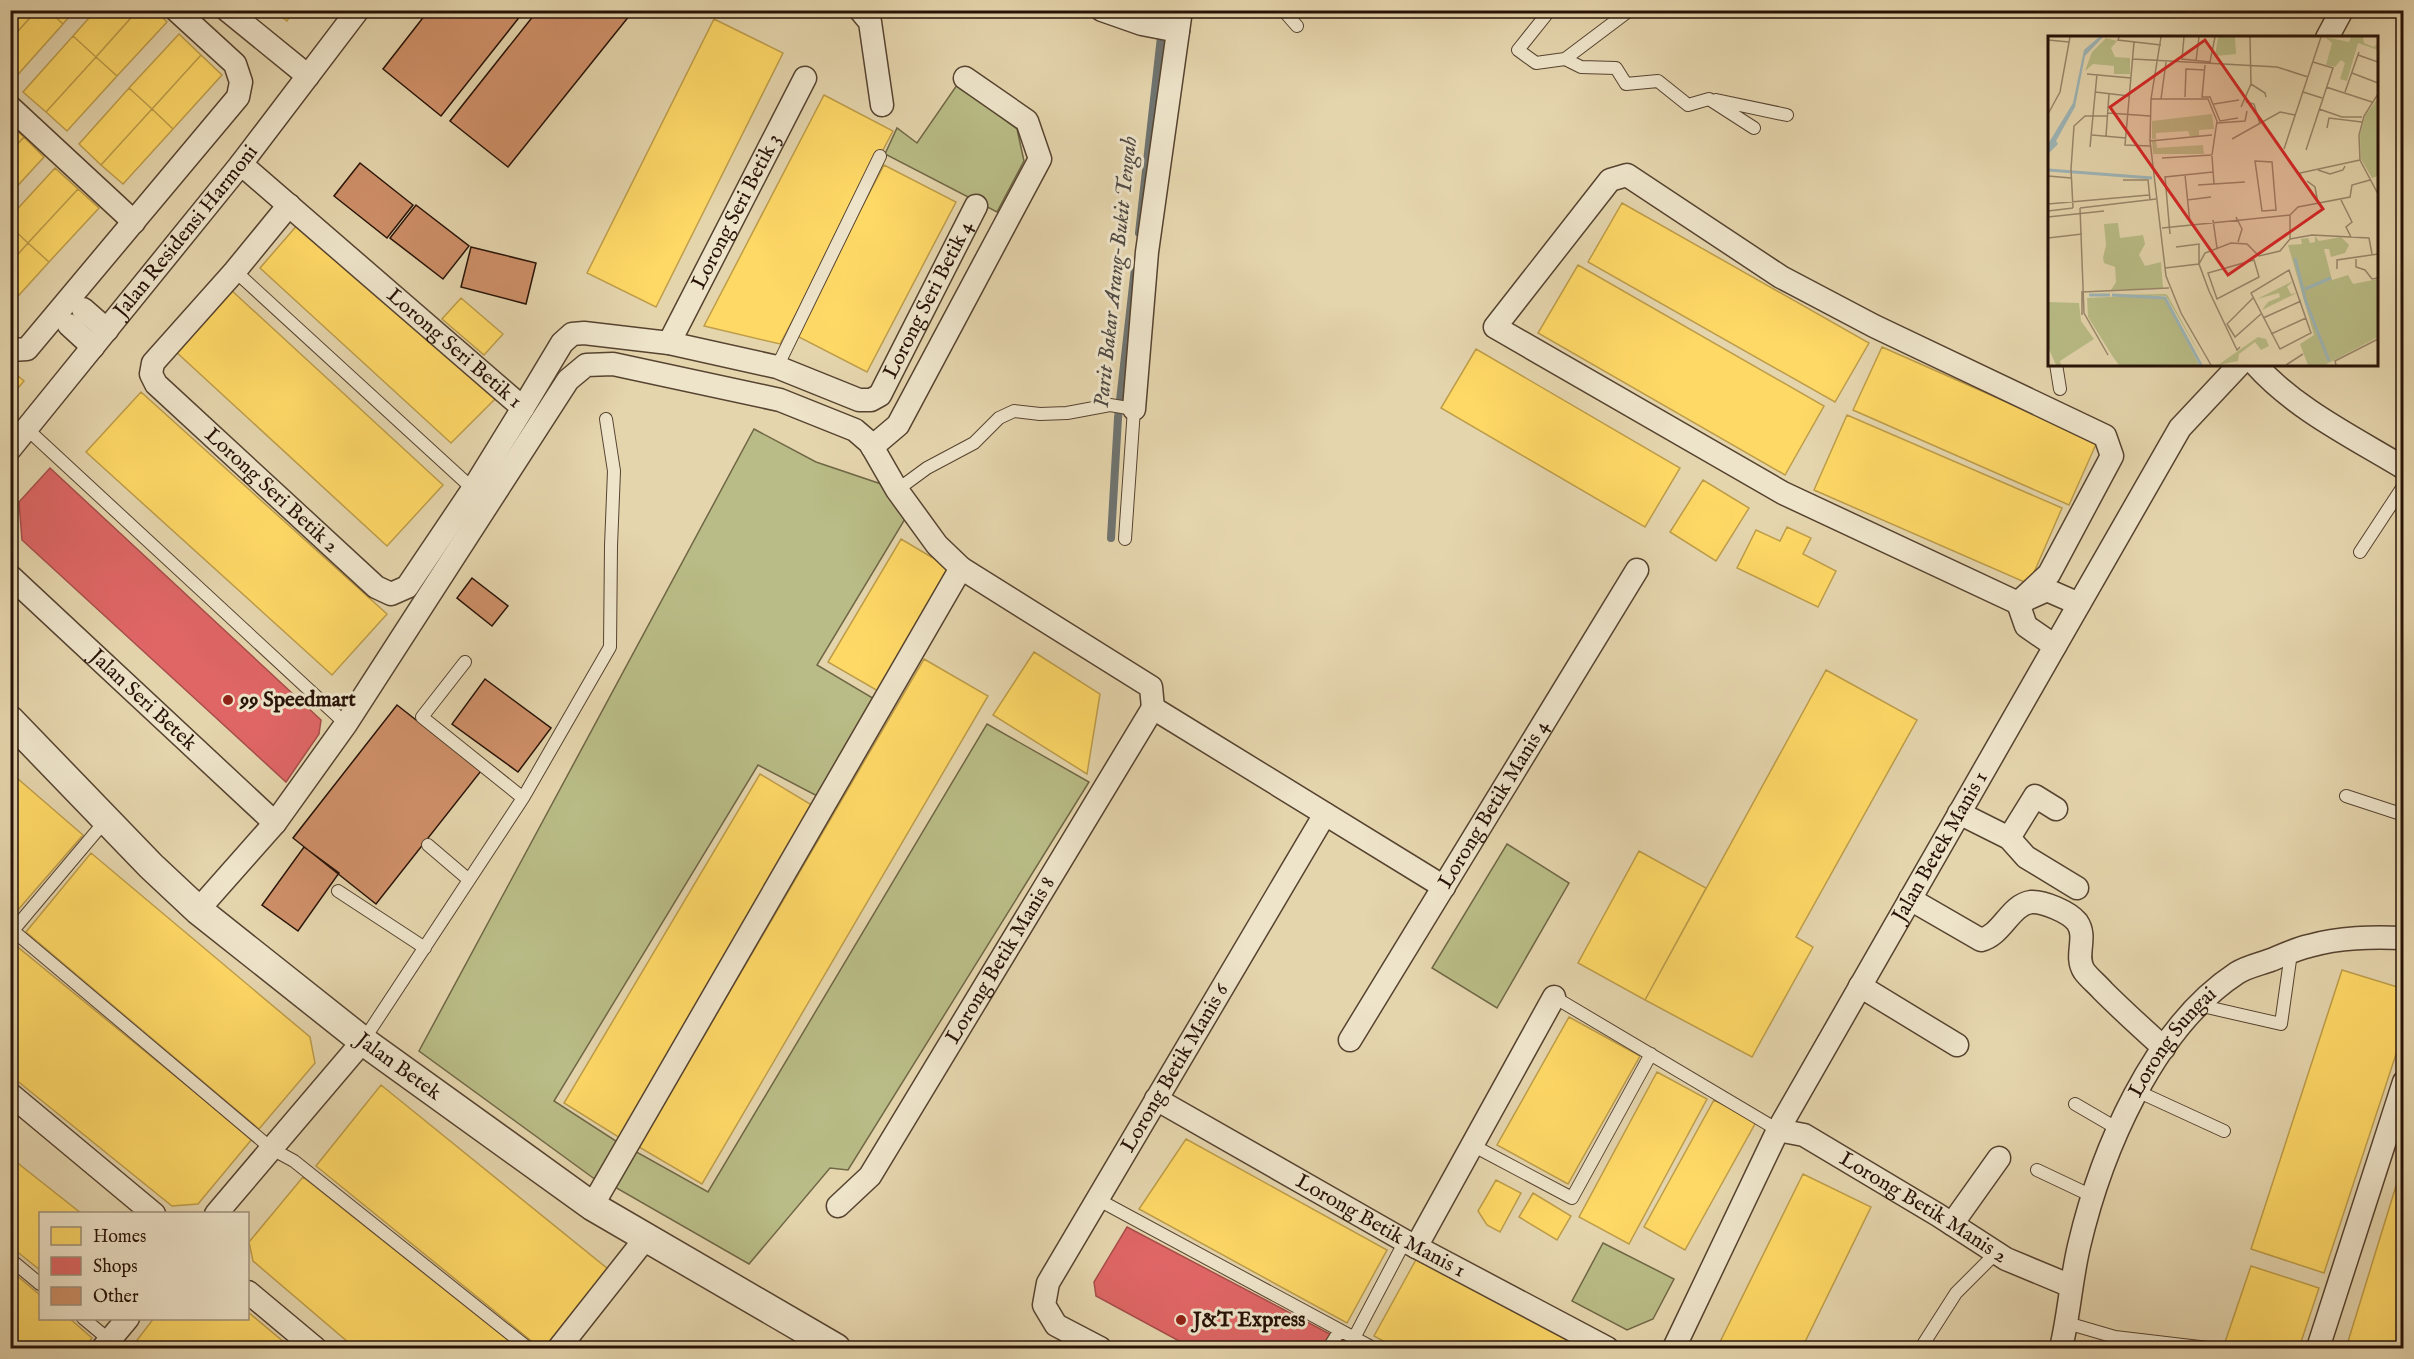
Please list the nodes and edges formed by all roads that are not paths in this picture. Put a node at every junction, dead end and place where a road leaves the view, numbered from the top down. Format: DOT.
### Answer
graph roads {
  1 [pos="176,10"];
  2 [pos="228,10"];
  3 [pos="358,10"];
  4 [pos="1102,10"];
  5 [pos="1283,10"];
  6 [pos="1550,10"];
  7 [pos="1630,10"];
  8 [pos="2336,12"];
  9 [pos="870,14"];
  10 [pos="1176,24"];
  11 [pos="1297,26"];
  12 [pos="2327,36"];
  13 [pos="1565,59"];
  14 [pos="308,76"];
  15 [pos="805,78"];
  16 [pos="965,78"];
  17 [pos="1709,99"];
  18 [pos="882,105"];
  19 [pos="10,107"];
  20 [pos="1787,115"];
  21 [pos="1754,128"];
  22 [pos="880,156"];
  23 [pos="241,164"];
  24 [pos="289,205"];
  25 [pos="976,206"];
  26 [pos="134,222"];
  27 [pos="235,271"];
  28 [pos="70,312"];
  29 [pos="100,338"];
  30 [pos="669,343"];
  31 [pos="10,350"];
  32 [pos="2056,366"];
  33 [pos="2238,366"];
  34 [pos="2257,366"];
  35 [pos="777,367"];
  36 [pos="2060,389"];
  37 [pos="880,395"];
  38 [pos="522,408"];
  39 [pos="1134,409"];
  40 [pos="606,419"];
  41 [pos="27,429"];
  42 [pos="873,447"];
  43 [pos="10,449"];
  44 [pos="2403,468"];
  45 [pos="2403,485"];
  46 [pos="473,489"];
  47 [pos="897,490"];
  48 [pos="1125,539"];
  49 [pos="2360,552"];
  50 [pos="961,568"];
  51 [pos="1637,570"];
  52 [pos="10,576"];
  53 [pos="2018,603"];
  54 [pos="2079,604"];
  55 [pos="2055,646"];
  56 [pos="465,662"];
  57 [pos="1154,708"];
  58 [pos="10,720"];
  59 [pos="346,724"];
  60 [pos="2346,796"];
  61 [pos="523,798"];
  62 [pos="2056,809"];
  63 [pos="1959,813"];
  64 [pos="1325,814"];
  65 [pos="2403,815"];
  66 [pos="106,820"];
  67 [pos="275,823"];
  68 [pos="2009,838"];
  69 [pos="428,845"];
  70 [pos="469,880"];
  71 [pos="1444,887"];
  72 [pos="2077,888"];
  73 [pos="338,891"];
  74 [pos="1910,899"];
  75 [pos="198,910"];
  76 [pos="11,931"];
  77 [pos="2403,938"];
  78 [pos="425,948"];
  79 [pos="2290,953"];
  80 [pos="1860,987"];
  81 [pos="1554,997"];
  82 [pos="2198,1005"];
  83 [pos="1350,1040"];
  84 [pos="363,1041"];
  85 [pos="1957,1045"];
  86 [pos="2164,1048"];
  87 [pos="1651,1054"];
  88 [pos="2403,1082"];
  89 [pos="2137,1091"];
  90 [pos="1156,1099"];
  91 [pos="14,1104"];
  92 [pos="2075,1104"];
  93 [pos="2118,1129"];
  94 [pos="1778,1130"];
  95 [pos="2224,1131"];
  96 [pos="1472,1145"];
  97 [pos="272,1149"];
  98 [pos="1999,1158"];
  99 [pos="2037,1170"];
  100 [pos="2092,1196"];
  101 [pos="1097,1199"];
  102 [pos="592,1206"];
  103 [pos="838,1206"];
  104 [pos="151,1212"];
  105 [pos="218,1212"];
  106 [pos="1952,1224"];
  107 [pos="645,1239"];
  108 [pos="1411,1244"];
  109 [pos="1996,1253"];
  110 [pos="10,1259"];
  111 [pos="39,1283"];
  112 [pos="2071,1286"];
  113 [pos="249,1293"];
  114 [pos="85,1320"];
  115 [pos="127,1320"];
  116 [pos="2067,1323"];
  117 [pos="1340,1330"];
  118 [pos="1354,1338"];
  119 [pos="1924,1343"];
  120 [pos="111,1346"];
  121 [pos="315,1348"];
  122 [pos="528,1348"];
  123 [pos="560,1348"];
  124 [pos="836,1348"];
  125 [pos="1100,1348"];
  126 [pos="1329,1348"];
  127 [pos="1373,1348"];
  128 [pos="1607,1348"];
  129 [pos="1674,1348"];
  130 [pos="2061,1348"];
  131 [pos="2208,1348"];
  132 [pos="2318,1348"];
  1 -- 26 [label="street"];
  2 -- 14 [label="street"];
  3 -- 14 [label="street, Jalan Residensi Harmoni"];
  4 -- 10 [label="street"];
  5 -- 11 [label="lane"];
  6 -- 13 [label="lane"];
  7 -- 13 [label="lane"];
  8 -- 12 [label="street"];
  9 -- 18 [label="street"];
  10 -- 39 [label="street"];
  13 -- 17 [label="lane"];
  14 -- 23 [label="street, Jalan Residensi Harmoni"];
  15 -- 30 [label="street, Lorong Seri Betik 3"];
  16 -- 42 [label="street"];
  17 -- 20 [label="lane"];
  17 -- 21 [label="lane"];
  19 -- 26 [label="street"];
  22 -- 35 [label="lane"];
  23 -- 24 [label="street, Lorong Seri Betik 1"];
  23 -- 29 [label="street, Jalan Residensi Harmoni"];
  24 -- 27 [label="street, Lorong Seri Betik 2"];
  24 -- 38 [label="street, Lorong Seri Betik 1"];
  25 -- 37 [label="street, Lorong Seri Betik 4"];
  26 -- 28 [label="street"];
  27 -- 46 [label="lane"];
  27 -- 46 [label="street, Lorong Seri Betik 2"];
  28 -- 29 [label="street"];
  28 -- 31 [label="street"];
  29 -- 41 [label="street, Jalan Residensi Harmoni"];
  30 -- 35 [label="street, Lorong Seri Betik 1"];
  30 -- 38 [label="street, Lorong Seri Betik 1"];
  32 -- 36 [label="lane"];
  33 -- 54 [label="street, Jalan Betek Manis 1"];
  34 -- 44 [label="street"];
  35 -- 37 [label="street, Lorong Seri Betik 1"];
  38 -- 46 [label="street, Lorong Seri Betik 2"];
  39 -- 47 [label="lane"];
  39 -- 48 [label="lane"];
  40 -- 61 [label="lane"];
  41 -- 43 [label="street, Jalan Residensi Harmoni"];
  41 -- 59 [label="lane"];
  42 -- 47 [label="street"];
  42 -- 59 [label="street"];
  45 -- 49 [label="lane"];
  47 -- 50 [label="street"];
  50 -- 57 [label="street"];
  50 -- 102 [label="street"];
  51 -- 71 [label="street, Lorong Betik Manis 4"];
  52 -- 67 [label="street, Jalan Seri Betek"];
  53 -- 53 [label="street"];
  53 -- 54 [label="street"];
  53 -- 55 [label="street"];
  54 -- 55 [label="street, Jalan Betek Manis 1"];
  55 -- 63 [label="street, Jalan Betek Manis 1"];
  56 -- 61 [label="lane"];
  57 -- 64 [label="street"];
  57 -- 103 [label="street, Lorong Betik Manis 8"];
  58 -- 66 [label="street, Jalan Betek"];
  59 -- 67 [label="street"];
  60 -- 65 [label="lane"];
  61 -- 70 [label="lane"];
  62 -- 68 [label="street"];
  63 -- 68 [label="street"];
  63 -- 74 [label="street, Jalan Betek Manis 1"];
  64 -- 71 [label="street"];
  64 -- 90 [label="street, Lorong Betik Manis 6"];
  66 -- 75 [label="street, Jalan Betek"];
  66 -- 76 [label="lane"];
  67 -- 75 [label="street"];
  68 -- 72 [label="street"];
  69 -- 70 [label="lane"];
  70 -- 78 [label="lane"];
  71 -- 83 [label="street, Lorong Betik Manis 4"];
  73 -- 78 [label="lane"];
  74 -- 80 [label="street, Jalan Betek Manis 1"];
  74 -- 86 [label="street"];
  75 -- 84 [label="street, Jalan Betek"];
  76 -- 97 [label="lane"];
  77 -- 79 [label="street, Lorong Sungai"];
  78 -- 84 [label="lane"];
  79 -- 82 [label="street, Lorong Sungai"];
  79 -- 82 [label="lane"];
  80 -- 85 [label="street"];
  80 -- 94 [label="street, Jalan Betek Manis 1"];
  81 -- 87 [label="lane"];
  81 -- 96 [label="street"];
  82 -- 86 [label="street, Lorong Sungai"];
  84 -- 97 [label="street"];
  84 -- 102 [label="street, Jalan Betek"];
  86 -- 89 [label="street, Lorong Sungai"];
  87 -- 94 [label="lane"];
  87 -- 96 [label="lane"];
  88 -- 132 [label="street"];
  89 -- 93 [label="street, Lorong Sungai"];
  89 -- 95 [label="lane"];
  90 -- 101 [label="street, Lorong Betik Manis 6"];
  90 -- 108 [label="street, Lorong Betik Manis 1"];
  91 -- 104 [label="street"];
  92 -- 93 [label="lane"];
  93 -- 100 [label="street, Lorong Sungai"];
  94 -- 106 [label="street, Lorong Betik Manis 2"];
  94 -- 129 [label="street, Jalan Betek Manis 1"];
  96 -- 108 [label="street"];
  97 -- 105 [label="street"];
  97 -- 122 [label="lane"];
  98 -- 106 [label="street"];
  99 -- 100 [label="lane"];
  100 -- 112 [label="street, Lorong Sungai"];
  101 -- 117 [label="lane"];
  101 -- 125 [label="street, Lorong Betik Manis 6"];
  102 -- 107 [label="street, Jalan Betek"];
  106 -- 109 [label="street, Lorong Betik Manis 2"];
  107 -- 123 [label="street"];
  107 -- 124 [label="street, Jalan Betek"];
  108 -- 118 [label="lane"];
  108 -- 128 [label="street, Lorong Betik Manis 1"];
  109 -- 112 [label="street, Lorong Betik Manis 2"];
  109 -- 119 [label="lane"];
  110 -- 111 [label="lane"];
  112 -- 116 [label="street, Lorong Sungai"];
  113 -- 121 [label="street"];
  114 -- 120 [label="lane"];
  115 -- 120 [label="street"];
  116 -- 130 [label="street, Lorong Sungai"];
  116 -- 131 [label="lane"];
  117 -- 118 [label="lane"];
  117 -- 126 [label="lane"];
  118 -- 127 [label="lane"];
}
